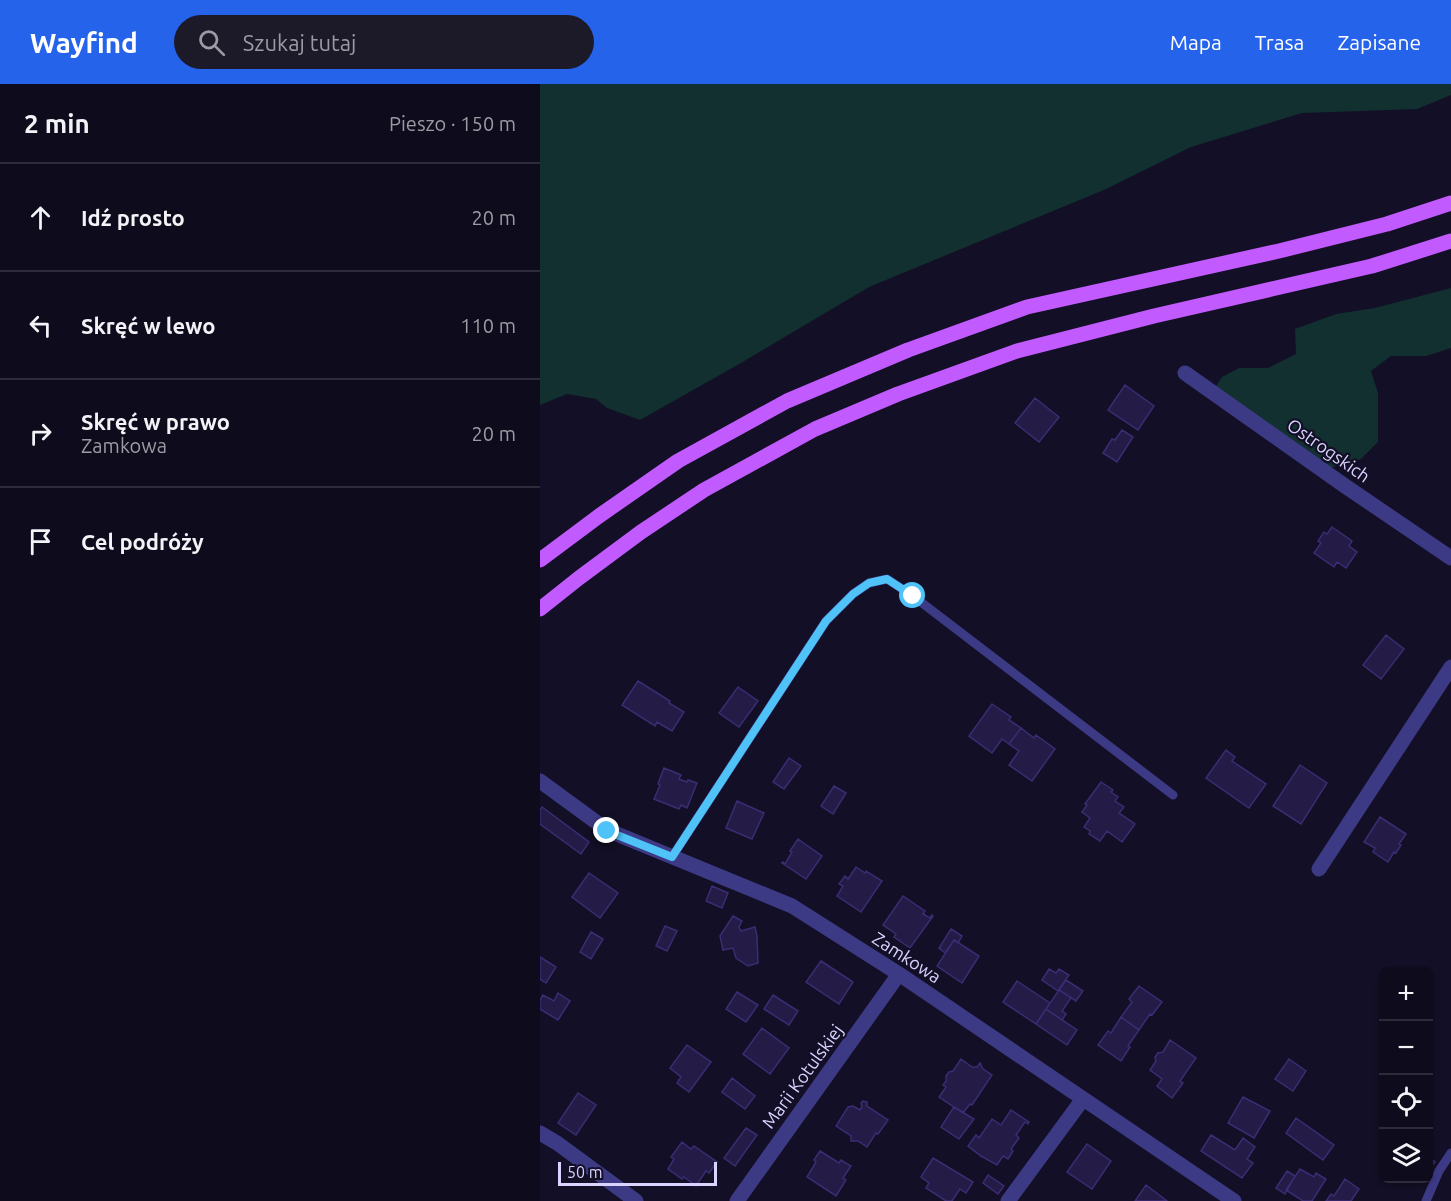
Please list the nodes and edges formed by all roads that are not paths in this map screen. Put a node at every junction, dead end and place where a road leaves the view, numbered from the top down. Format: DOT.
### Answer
graph roads {
  1 [pos="1451,203"];
  2 [pos="1451,241"];
  3 [pos="1185,373"];
  4 [pos="1451,558"];
  5 [pos="540,560"];
  6 [pos="540,609"];
  7 [pos="1451,666"];
  8 [pos="540,781"];
  9 [pos="1173,795"];
  10 [pos="672,857"];
  11 [pos="1319,868"];
  12 [pos="899,974"];
  13 [pos="1083,1099"];
  14 [pos="540,1133"];
  15 [pos="1451,1153"];
  16 [pos="636,1201"];
  17 [pos="737,1201"];
  18 [pos="1008,1201"];
  19 [pos="1234,1201"];
  20 [pos="1426,1201"];
  1 -- 5 [label="main road"];
  2 -- 6 [label="main road"];
  3 -- 4 [label="street, Ostrogskich"];
  7 -- 11 [label="street"];
  8 -- 10 [label="street, Zamkowa"];
  9 -- 10 [label="lane"];
  10 -- 12 [label="street, Zamkowa"];
  12 -- 13 [label="street, Zamkowa"];
  12 -- 17 [label="street, Marii Kotulskiej"];
  13 -- 18 [label="street"];
  13 -- 19 [label="street, Zamkowa"];
  14 -- 16 [label="street"];
  15 -- 20 [label="lane"];
}
